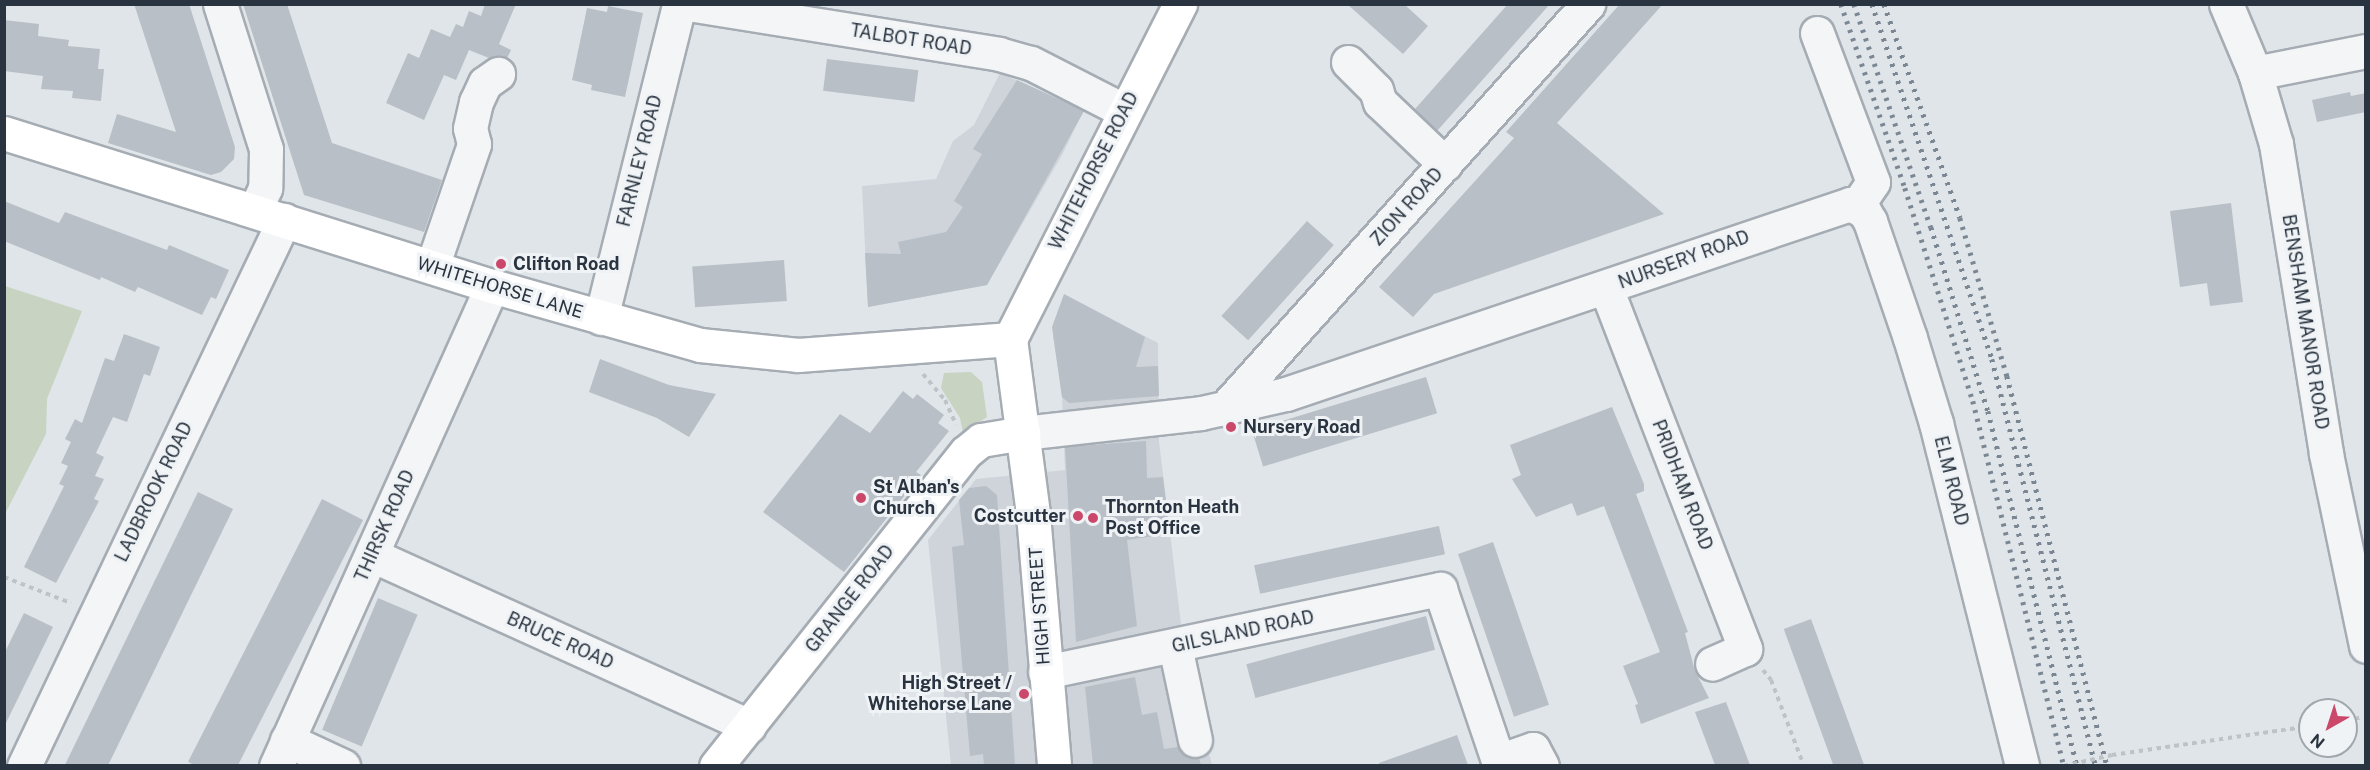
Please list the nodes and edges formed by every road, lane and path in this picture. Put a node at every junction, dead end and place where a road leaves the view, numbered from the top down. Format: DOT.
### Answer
graph roads {
  1 [pos="220,4"];
  2 [pos="680,4"];
  3 [pos="688,4"];
  4 [pos="1180,4"];
  5 [pos="1588,4"];
  6 [pos="2226,4"];
  7 [pos="1817,33"];
  8 [pos="2366,51"];
  9 [pos="1348,62"];
  10 [pos="2255,73"];
  11 [pos="498,74"];
  12 [pos="1123,110"];
  13 [pos="4,133"];
  14 [pos="1445,164"];
  15 [pos="1857,206"];
  16 [pos="270,215"];
  17 [pos="432,267"];
  18 [pos="492,286"];
  19 [pos="1606,288"];
  20 [pos="601,318"];
  21 [pos="1010,339"];
  22 [pos="918,369"];
  23 [pos="1224,409"];
  24 [pos="956,429"];
  25 [pos="1023,433"];
  26 [pos="372,555"];
  27 [pos="4,577"];
  28 [pos="2359,578"];
  29 [pos="95,612"];
  30 [pos="1176,646"];
  31 [pos="2366,646"];
  32 [pos="1745,649"];
  33 [pos="1712,664"];
  34 [pos="1045,672"];
  35 [pos="748,726"];
  36 [pos="2298,728"];
  37 [pos="1195,740"];
  38 [pos="282,753"];
  39 [pos="1499,763"];
  40 [pos="24,765"];
  41 [pos="343,765"];
  42 [pos="716,765"];
  43 [pos="1054,765"];
  44 [pos="1542,765"];
  45 [pos="1804,765"];
  46 [pos="2022,765"];
  47 [pos="2064,765"];
  1 -- 16 [label="street"];
  2 -- 20 [label="street, FARNLEY ROAD"];
  3 -- 12 [label="street, TALBOT ROAD"];
  4 -- 12 [label="main road, WHITEHORSE ROAD"];
  5 -- 14 [label="street, ZION ROAD"];
  6 -- 10 [label="street, BENSHAM MANOR ROAD"];
  7 -- 15 [label="street"];
  8 -- 10 [label="street"];
  9 -- 14 [label="street"];
  10 -- 28 [label="street, BENSHAM MANOR ROAD"];
  11 -- 17 [label="street"];
  12 -- 21 [label="main road, WHITEHORSE ROAD"];
  13 -- 16 [label="main road, WHITEHORSE LANE"];
  14 -- 23 [label="street, ZION ROAD"];
  15 -- 19 [label="street, NURSERY ROAD"];
  15 -- 46 [label="street, ELM ROAD"];
  16 -- 17 [label="main road, WHITEHORSE LANE"];
  16 -- 29 [label="street, LADBROOK ROAD"];
  17 -- 18 [label="main road, WHITEHORSE LANE"];
  18 -- 20 [label="main road, WHITEHORSE LANE"];
  18 -- 26 [label="street, THIRSK ROAD"];
  19 -- 23 [label="street, NURSERY ROAD"];
  19 -- 32 [label="street, PRIDHAM ROAD"];
  20 -- 21 [label="main road, WHITEHORSE LANE"];
  21 -- 25 [label="main road, HIGH STREET"];
  22 -- 24 [label="path"];
  23 -- 25 [label="street, NURSERY ROAD"];
  25 -- 34 [label="main road, HIGH STREET"];
  25 -- 35 [label="main road, GRANGE ROAD"];
  26 -- 35 [label="street, BRUCE ROAD"];
  26 -- 38 [label="street, THIRSK ROAD"];
  27 -- 29 [label="path"];
  28 -- 31 [label="street, BENSHAM MANOR ROAD"];
  29 -- 40 [label="street, LADBROOK ROAD"];
  30 -- 34 [label="street, GILSLAND ROAD"];
  30 -- 37 [label="street"];
  30 -- 39 [label="street, GILSLAND ROAD"];
  32 -- 33 [label="street"];
  32 -- 45 [label="path"];
  34 -- 43 [label="main road, HIGH STREET"];
  35 -- 42 [label="main road, GRANGE ROAD"];
  36 -- 47 [label="path, bridge"];
  38 -- 41 [label="street"];
  39 -- 44 [label="street"];
}
